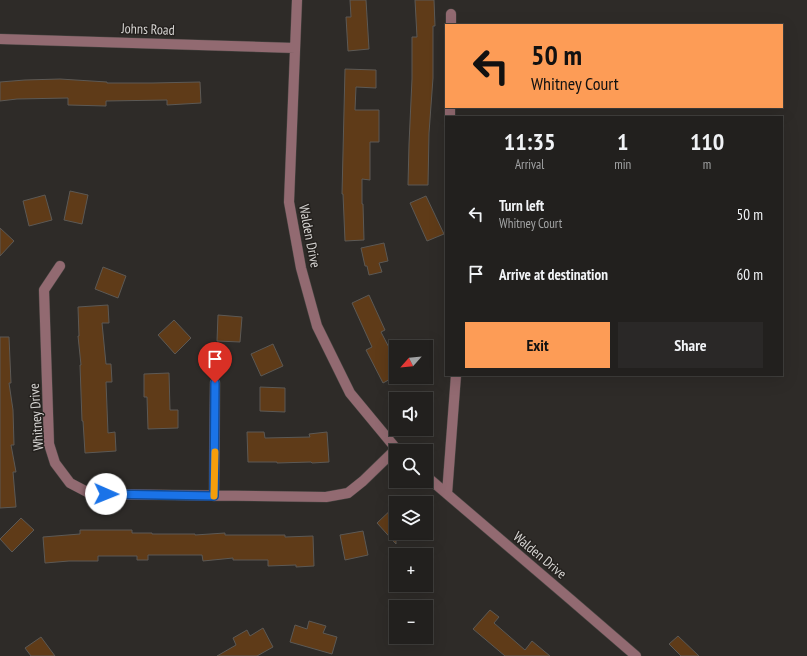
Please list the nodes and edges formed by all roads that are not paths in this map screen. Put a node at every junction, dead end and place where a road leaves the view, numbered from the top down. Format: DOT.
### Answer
graph roads {
  1 [pos="297,0"];
  2 [pos="451,14"];
  3 [pos="451,24"];
  4 [pos="0,39"];
  5 [pos="295,48"];
  6 [pos="60,266"];
  7 [pos="456,376"];
  8 [pos="215,383"];
  9 [pos="392,444"];
  10 [pos="389,457"];
  11 [pos="433,482"];
  12 [pos="447,494"];
  13 [pos="214,496"];
  14 [pos="636,656"];
  1 -- 5 [label="street, Walden Drive"];
  2 -- 3 [label="street"];
  4 -- 5 [label="street, Johns Road"];
  5 -- 9 [label="street, Walden Drive"];
  6 -- 13 [label="street, Whitney Drive"];
  7 -- 12 [label="street"];
  8 -- 13 [label="street"];
  10 -- 13 [label="street, Whitney Drive"];
  11 -- 12 [label="street, Walden Drive"];
  12 -- 14 [label="street, Walden Drive"];
}
